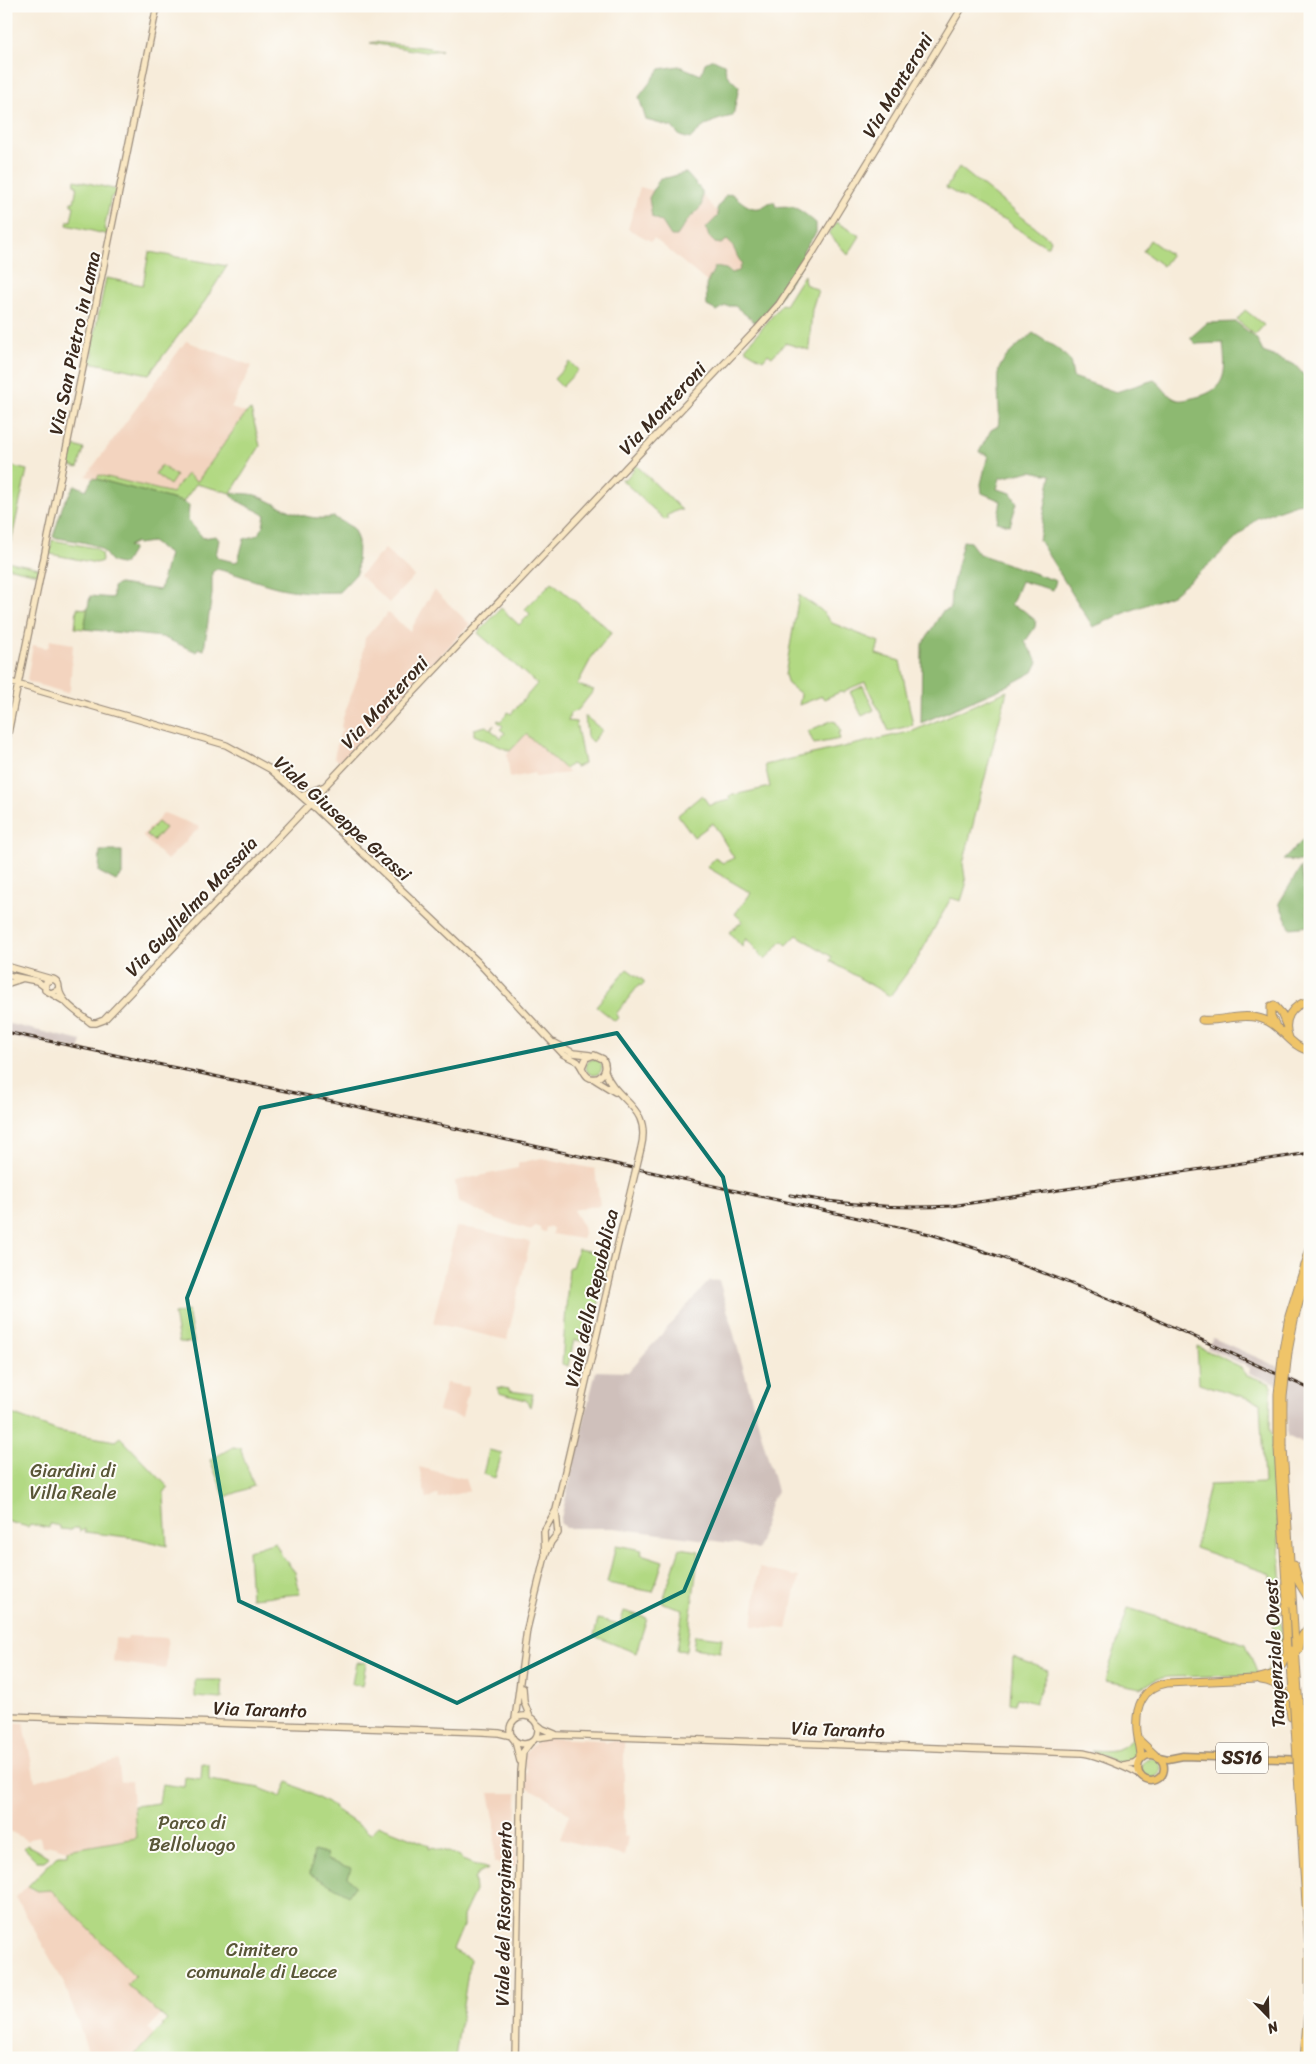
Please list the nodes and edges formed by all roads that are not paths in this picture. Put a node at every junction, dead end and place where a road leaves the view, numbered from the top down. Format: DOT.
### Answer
graph roads {
  1 [pos="157,6"];
  2 [pos="963,6"];
  3 [pos="6,681"];
  4 [pos="19,685"];
  5 [pos="6,743"];
  6 [pos="325,786"];
  7 [pos="301,796"];
  8 [pos="310,804"];
  9 [pos="8,967"];
  10 [pos="7,979"];
  11 [pos="51,979"];
  12 [pos="45,988"];
  13 [pos="59,988"];
  14 [pos="51,993"];
  15 [pos="1310,1001"];
  16 [pos="66,1002"];
  17 [pos="1202,1020"];
  18 [pos="1283,1028"];
  19 [pos="552,1042"];
  20 [pos="1310,1051"];
  21 [pos="590,1056"];
  22 [pos="582,1067"];
  23 [pos="605,1072"];
  24 [pos="594,1079"];
  25 [pos="625,1098"];
  26 [pos="1310,1249"];
  27 [pos="1310,1265"];
  28 [pos="1285,1351"];
  29 [pos="1281,1448"];
  30 [pos="1286,1494"];
  31 [pos="556,1510"];
  32 [pos="548,1525"];
  33 [pos="556,1527"];
  34 [pos="545,1536"];
  35 [pos="553,1538"];
  36 [pos="545,1556"];
  37 [pos="1287,1600"];
  38 [pos="1310,1601"];
  39 [pos="1310,1626"];
  40 [pos="1296,1677"];
  41 [pos="522,1678"];
  42 [pos="1256,1679"];
  43 [pos="6,1716"];
  44 [pos="530,1717"];
  45 [pos="515,1719"];
  46 [pos="537,1724"];
  47 [pos="557,1734"];
  48 [pos="536,1738"];
  49 [pos="514,1739"];
  50 [pos="1139,1740"];
  51 [pos="530,1743"];
  52 [pos="1296,1753"];
  53 [pos="1157,1756"];
  54 [pos="1193,1756"];
  55 [pos="1140,1760"];
  56 [pos="1310,1760"];
  57 [pos="1116,1765"];
  58 [pos="1165,1768"];
  59 [pos="521,1770"];
  60 [pos="1141,1776"];
  61 [pos="1310,1881"];
  62 [pos="1309,1952"];
  63 [pos="515,2058"];
  64 [pos="1303,2058"];
  1 -- 4 [label="main road, Via San Pietro in Lama"];
  2 -- 6 [label="main road, Via Monteroni"];
  3 -- 4 [label="main road, Viale Giuseppe Grassi"];
  4 -- 5 [label="main road, Via San Pietro in Lama"];
  4 -- 7 [label="main road, Viale Giuseppe Grassi"];
  6 -- 7 [label="main road, Via Monteroni"];
  6 -- 8 [label="main road, Via Monteroni"];
  7 -- 8 [label="main road, Viale Giuseppe Grassi"];
  8 -- 16 [label="main road, Via Guglielmo Massaia"];
  8 -- 19 [label="main road, Viale Giuseppe Grassi"];
  9 -- 10 [label="main road"];
  9 -- 11 [label="main road"];
  10 -- 12 [label="main road"];
  11 -- 12 [label="main road"];
  11 -- 13 [label="main road"];
  12 -- 14 [label="main road"];
  13 -- 14 [label="main road"];
  13 -- 16 [label="main road"];
  14 -- 16 [label="main road"];
  15 -- 18 [label="highway"];
  17 -- 18 [label="highway"];
  18 -- 18 [label="highway"];
  18 -- 20 [label="highway"];
  19 -- 21 [label="main road, Viale Giuseppe Grassi"];
  19 -- 22 [label="main road, Viale Giuseppe Grassi"];
  21 -- 22 [label="main road"];
  21 -- 23 [label="main road, Viale Giuseppe Grassi"];
  22 -- 24 [label="main road, Viale Giuseppe Grassi"];
  23 -- 24 [label="main road"];
  23 -- 25 [label="main road, Viale della Repubblica"];
  24 -- 25 [label="main road, Viale della Repubblica"];
  25 -- 31 [label="main road, Viale della Repubblica, bridge"];
  26 -- 28 [label="highway, Tangenziale Ovest"];
  27 -- 28 [label="highway, Tangenziale Ovest"];
  28 -- 29 [label="highway, Tangenziale Ovest, bridge"];
  29 -- 30 [label="highway, Tangenziale Ovest"];
  29 -- 37 [label="highway, Tangenziale Ovest"];
  30 -- 38 [label="highway"];
  30 -- 40 [label="highway, Tangenziale Ovest"];
  31 -- 32 [label="main road, Viale della Repubblica"];
  31 -- 33 [label="main road, Viale della Repubblica"];
  32 -- 33 [label="main road"];
  32 -- 34 [label="main road, Viale della Repubblica"];
  33 -- 35 [label="main road, Viale della Repubblica"];
  34 -- 35 [label="main road"];
  34 -- 36 [label="main road, Viale della Repubblica"];
  35 -- 36 [label="main road, Viale della Repubblica"];
  36 -- 41 [label="main road, Viale della Repubblica"];
  37 -- 40 [label="highway, Tangenziale Ovest"];
  37 -- 42 [label="highway"];
  39 -- 40 [label="highway"];
  40 -- 52 [label="highway, Tangenziale Ovest, bridge"];
  40 -- 61 [label="highway, Tangenziale Ovest, bridge"];
  41 -- 44 [label="main road, Viale della Repubblica"];
  41 -- 45 [label="main road, Viale della Repubblica"];
  42 -- 50 [label="highway"];
  42 -- 52 [label="highway, bridge"];
  43 -- 49 [label="main road, Via Taranto"];
  44 -- 45 [label="main road"];
  44 -- 46 [label="main road"];
  45 -- 49 [label="main road"];
  46 -- 47 [label="main road, Via Taranto"];
  46 -- 48 [label="main road"];
  47 -- 48 [label="main road, Via Taranto"];
  47 -- 57 [label="main road, Via Taranto"];
  48 -- 51 [label="main road"];
  49 -- 51 [label="main road"];
  49 -- 59 [label="main road, Viale del Risorgimento"];
  50 -- 53 [label="highway"];
  50 -- 55 [label="highway"];
  51 -- 59 [label="main road, Viale del Risorgimento"];
  52 -- 62 [label="highway, Tangenziale Ovest, bridge"];
  53 -- 54 [label="main road, Via Taranto"];
  53 -- 55 [label="main road, Via Taranto"];
  53 -- 58 [label="main road"];
  54 -- 56 [label="main road, Via Taranto / SS16"];
  54 -- 58 [label="main road, Via Taranto"];
  55 -- 57 [label="main road, Via Taranto"];
  55 -- 60 [label="main road"];
  57 -- 60 [label="main road, Via Taranto"];
  58 -- 60 [label="main road, Via Taranto"];
  59 -- 63 [label="main road, Viale del Risorgimento"];
  62 -- 64 [label="highway, Tangenziale Ovest"];
}
